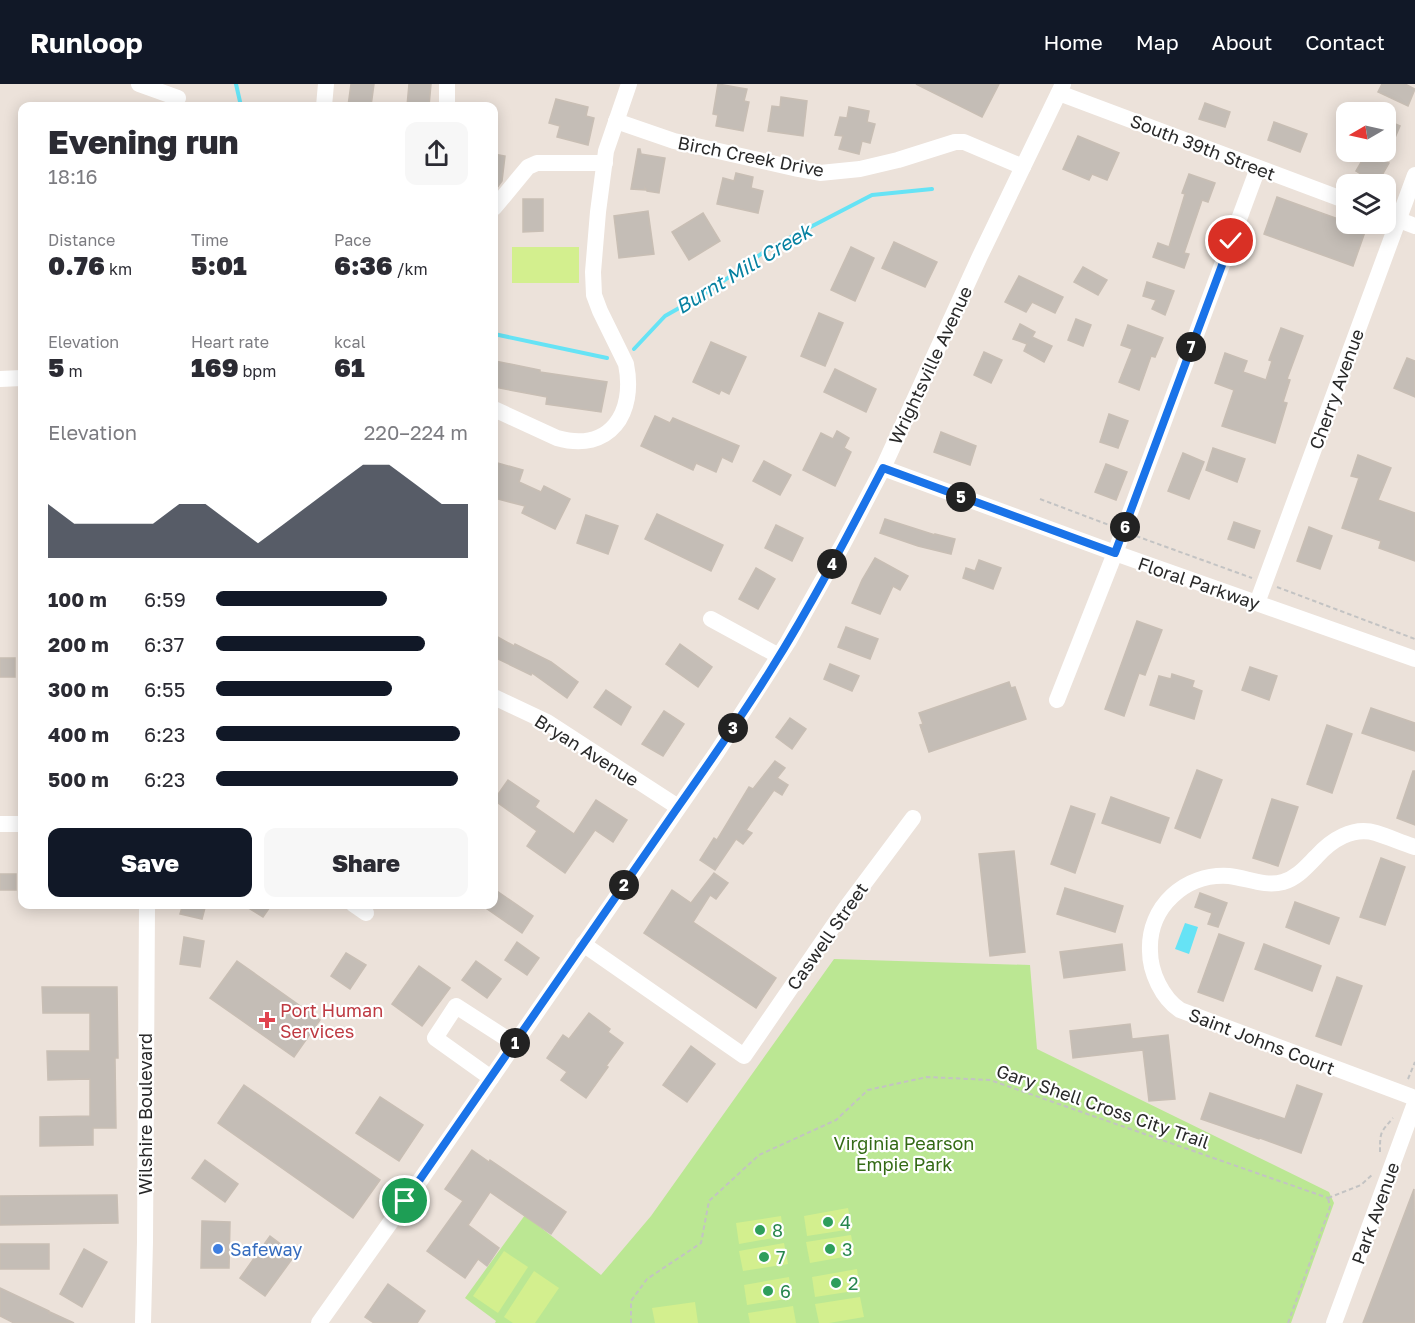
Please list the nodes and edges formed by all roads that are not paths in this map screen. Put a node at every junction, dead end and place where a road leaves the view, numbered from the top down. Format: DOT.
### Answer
graph roads {
  1 [pos="139,84"];
  2 [pos="326,84"];
  3 [pos="447,84"];
  4 [pos="629,84"];
  5 [pos="1061,88"];
  6 [pos="178,96"];
  7 [pos="324,102"];
  8 [pos="447,102"];
  9 [pos="616,121"];
  10 [pos="605,163"];
  11 [pos="1023,167"];
  12 [pos="1257,168"];
  13 [pos="1415,175"];
  14 [pos="1336,197"];
  15 [pos="498,203"];
  16 [pos="1400,220"];
  17 [pos="18,378"];
  18 [pos="0,379"];
  19 [pos="498,411"];
  20 [pos="883,468"];
  21 [pos="1115,553"];
  22 [pos="1257,603"];
  23 [pos="711,619"];
  24 [pos="779,656"];
  25 [pos="1415,659"];
  26 [pos="498,699"];
  27 [pos="1057,700"];
  28 [pos="678,807"];
  29 [pos="913,818"];
  30 [pos="0,824"];
  31 [pos="18,824"];
  32 [pos="1415,847"];
  33 [pos="147,909"];
  34 [pos="583,944"];
  35 [pos="515,1044"];
  36 [pos="491,1078"];
  37 [pos="1411,1098"];
  38 [pos="143,1323"];
  39 [pos="318,1323"];
  40 [pos="1334,1323"];
  1 -- 6 [label="street"];
  2 -- 7 [label="street"];
  3 -- 8 [label="street"];
  4 -- 9 [label="street"];
  5 -- 11 [label="street, Wrightsville Avenue"];
  5 -- 12 [label="street, South 39th Street"];
  9 -- 10 [label="street"];
  9 -- 11 [label="street, Birch Creek Drive"];
  10 -- 15 [label="street"];
  10 -- 19 [label="street"];
  11 -- 20 [label="street, Wrightsville Avenue"];
  12 -- 14 [label="street, South 39th Street"];
  12 -- 21 [label="street"];
  13 -- 16 [label="street, Cherry Avenue"];
  16 -- 22 [label="street, Cherry Avenue"];
  17 -- 18 [label="street"];
  20 -- 21 [label="street, Floral Parkway"];
  20 -- 24 [label="street, Wrightsville Avenue"];
  21 -- 22 [label="street, Floral Parkway"];
  21 -- 27 [label="street"];
  22 -- 25 [label="street, Floral Parkway"];
  23 -- 24 [label="street"];
  24 -- 28 [label="street, Wrightsville Avenue"];
  26 -- 28 [label="street, Bryan Avenue"];
  28 -- 34 [label="street, Wrightsville Avenue"];
  29 -- 34 [label="street, Caswell Street"];
  30 -- 31 [label="street"];
  32 -- 37 [label="street, Saint Johns Court"];
  33 -- 38 [label="street, Wilshire Boulevard"];
  34 -- 35 [label="street, Wrightsville Avenue"];
  35 -- 36 [label="street, Wrightsville Avenue"];
  35 -- 36 [label="street"];
  36 -- 39 [label="street, Wrightsville Avenue"];
  37 -- 40 [label="street, Park Avenue"];
}
